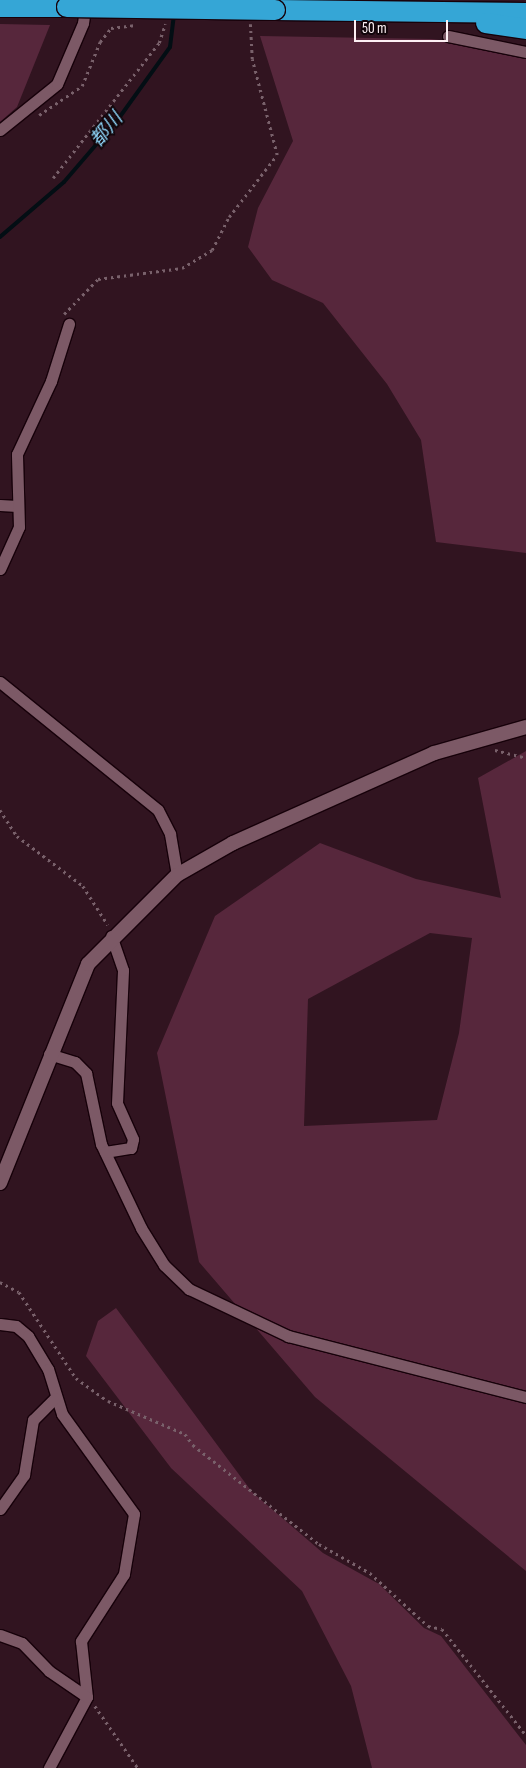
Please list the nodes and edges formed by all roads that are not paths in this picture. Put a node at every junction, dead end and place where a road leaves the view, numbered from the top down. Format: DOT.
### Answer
graph roads {
  1 [pos="86,0"];
  2 [pos="0,7"];
  3 [pos="417,12"];
  4 [pos="526,13"];
  5 [pos="526,29"];
  6 [pos="448,36"];
  7 [pos="526,52"];
  8 [pos="0,130"];
  9 [pos="64,323"];
  10 [pos="0,505"];
  11 [pos="17,506"];
  12 [pos="0,569"];
  13 [pos="0,682"];
  14 [pos="526,726"];
  15 [pos="177,875"];
  16 [pos="111,936"];
  17 [pos="50,1054"];
  18 [pos="105,1152"];
  19 [pos="0,1182"];
  20 [pos="0,1324"];
  21 [pos="526,1397"];
  22 [pos="55,1398"];
  23 [pos="0,1509"];
  24 [pos="0,1635"];
  25 [pos="87,1698"];
  26 [pos="49,1768"];
  1 -- 8 [label="street"];
  2 -- 3 [label="highway, bridge"];
  3 -- 4 [label="highway"];
  3 -- 5 [label="highway"];
  6 -- 7 [label="street"];
  9 -- 11 [label="street"];
  10 -- 11 [label="street"];
  11 -- 12 [label="street"];
  13 -- 15 [label="street"];
  14 -- 15 [label="street"];
  15 -- 16 [label="street"];
  16 -- 17 [label="street"];
  16 -- 18 [label="street"];
  17 -- 18 [label="street"];
  17 -- 19 [label="street"];
  18 -- 21 [label="street"];
  20 -- 22 [label="street"];
  22 -- 23 [label="street"];
  22 -- 25 [label="street"];
  24 -- 25 [label="street"];
  25 -- 26 [label="street"];
}
